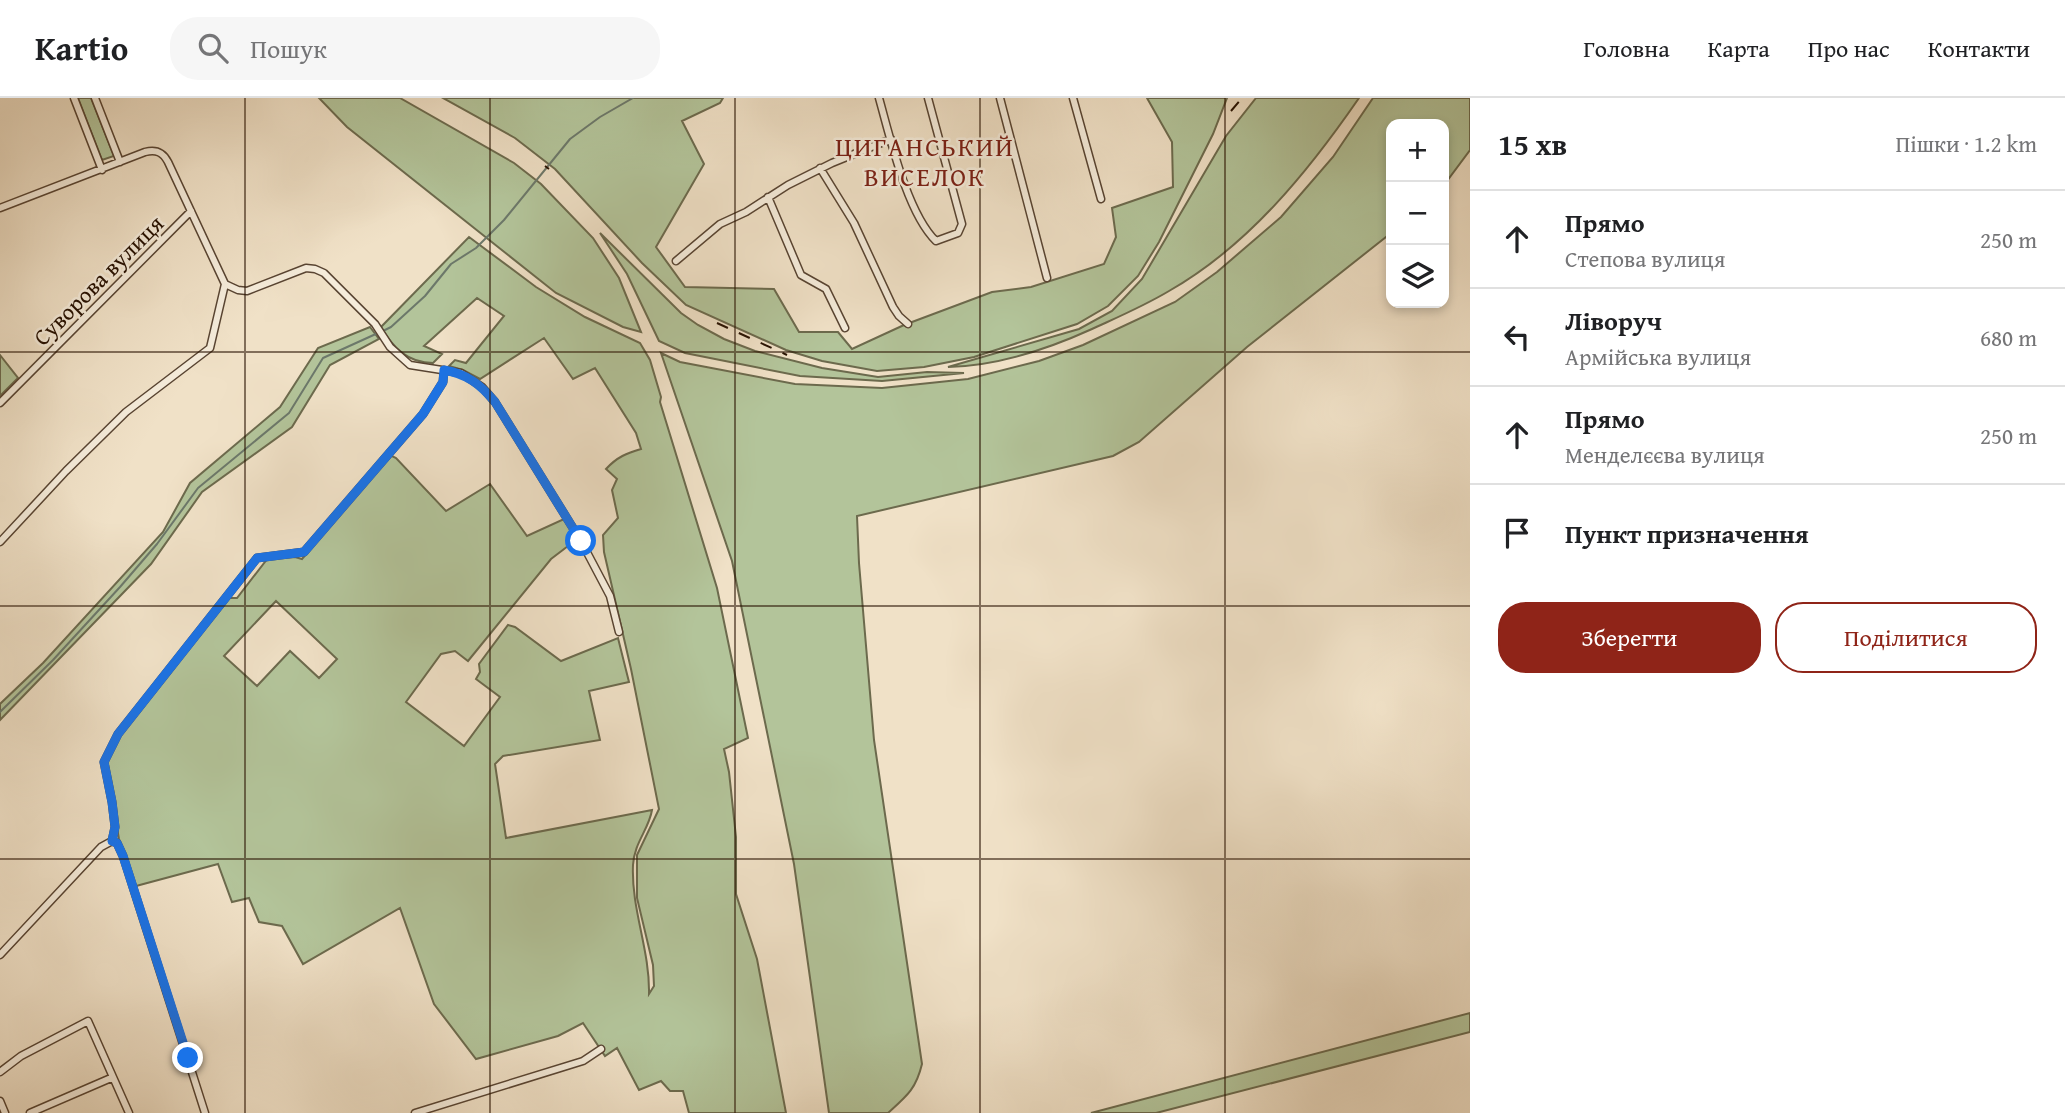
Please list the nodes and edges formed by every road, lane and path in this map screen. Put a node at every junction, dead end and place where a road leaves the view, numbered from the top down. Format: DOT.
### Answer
graph roads {
  1 [pos="74,98"];
  2 [pos="95,98"];
  3 [pos="879,98"];
  4 [pos="928,98"];
  5 [pos="1000,98"];
  6 [pos="1073,98"];
  7 [pos="891,139"];
  8 [pos="120,162"];
  9 [pos="820,168"];
  10 [pos="102,170"];
  11 [pos="768,197"];
  12 [pos="1101,199"];
  13 [pos="0,208"];
  14 [pos="191,211"];
  15 [pos="676,261"];
  16 [pos="1047,278"];
  17 [pos="225,284"];
  18 [pos="908,324"];
  19 [pos="845,328"];
  20 [pos="444,370"];
  21 [pos="0,403"];
  22 [pos="0,542"];
  23 [pos="619,632"];
  24 [pos="112,841"];
  25 [pos="0,955"];
  26 [pos="601,1049"];
  27 [pos="0,1072"];
  28 [pos="111,1077"];
  29 [pos="0,1101"];
  30 [pos="5,1113"];
  31 [pos="30,1113"];
  32 [pos="128,1113"];
  33 [pos="205,1113"];
  34 [pos="415,1113"];
  1 -- 10 [label="street"];
  2 -- 8 [label="street"];
  3 -- 7 [label="street"];
  4 -- 7 [label="street"];
  5 -- 16 [label="street"];
  6 -- 12 [label="street"];
  7 -- 9 [label="street"];
  8 -- 10 [label="street"];
  8 -- 14 [label="street"];
  9 -- 11 [label="street"];
  9 -- 18 [label="street"];
  10 -- 13 [label="street"];
  11 -- 15 [label="street"];
  11 -- 19 [label="street"];
  14 -- 17 [label="street"];
  14 -- 21 [label="street, Суворова вулиця"];
  17 -- 20 [label="street"];
  17 -- 22 [label="street"];
  20 -- 23 [label="street"];
  20 -- 24 [label="street"];
  24 -- 25 [label="street"];
  24 -- 33 [label="street"];
  26 -- 34 [label="street"];
  27 -- 28 [label="street"];
  28 -- 31 [label="street"];
  28 -- 32 [label="street"];
  29 -- 30 [label="street"];
}
